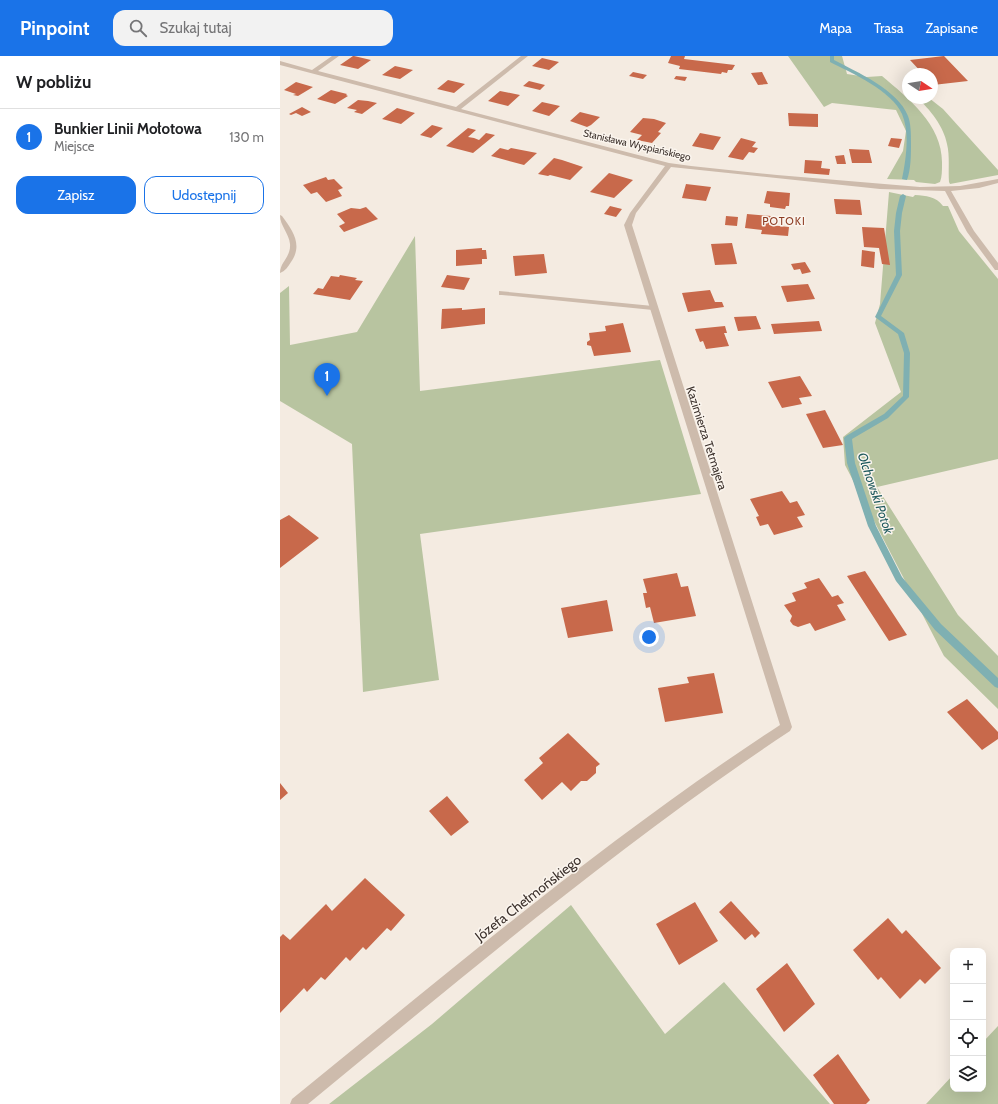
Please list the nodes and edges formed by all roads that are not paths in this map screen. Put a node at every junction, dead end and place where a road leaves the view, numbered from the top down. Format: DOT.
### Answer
graph roads {
  1 [pos="336,56"];
  2 [pos="525,56"];
  3 [pos="280,63"];
  4 [pos="314,71"];
  5 [pos="457,109"];
  6 [pos="669,165"];
  7 [pos="998,181"];
  8 [pos="947,190"];
  9 [pos="280,217"];
  10 [pos="998,268"];
  11 [pos="280,271"];
  12 [pos="502,293"];
  13 [pos="653,308"];
  14 [pos="786,727"];
  15 [pos="297,1104"];
  1 -- 4 [label="street"];
  2 -- 5 [label="street"];
  3 -- 4 [label="street, Stanisława Wyspiańskiego"];
  4 -- 5 [label="street, Stanisława Wyspiańskiego"];
  5 -- 6 [label="street, Stanisława Wyspiańskiego"];
  6 -- 8 [label="street, Stanisława Wyspiańskiego"];
  6 -- 13 [label="street, Kazimierza Tetmajera"];
  7 -- 8 [label="street, Stanisława Wyspiańskiego"];
  8 -- 10 [label="street"];
  9 -- 11 [label="street"];
  12 -- 13 [label="street"];
  13 -- 14 [label="street, Kazimierza Tetmajera"];
  14 -- 15 [label="street, Józefa Chełmońskiego"];
}
